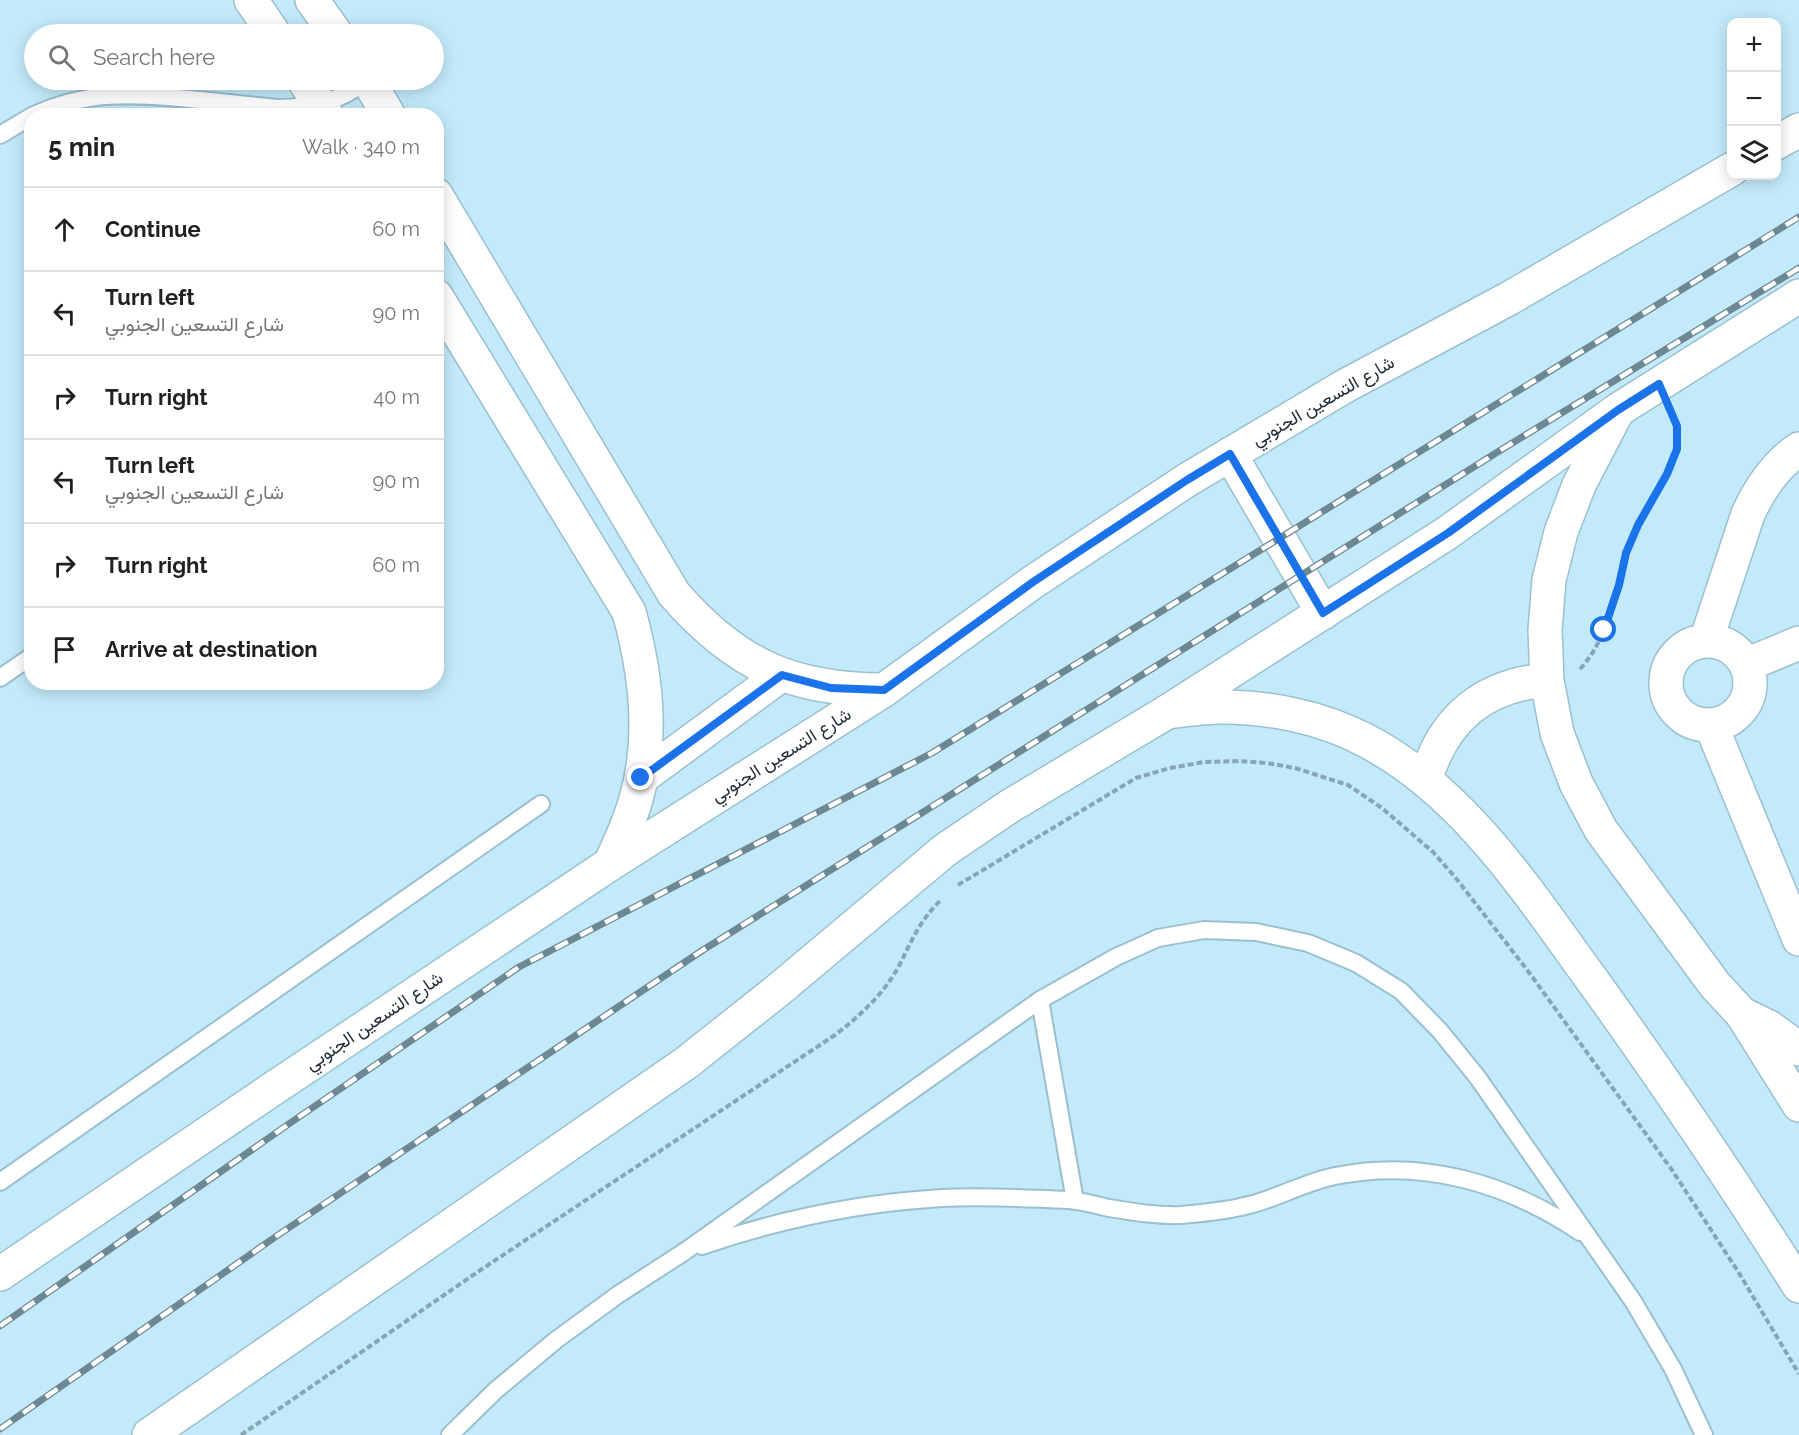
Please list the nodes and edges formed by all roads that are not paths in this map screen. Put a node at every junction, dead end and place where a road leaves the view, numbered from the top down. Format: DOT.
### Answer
graph roads {
  1 [pos="251,0"];
  2 [pos="312,0"];
  3 [pos="267,24"];
  4 [pos="329,24"];
  5 [pos="352,90"];
  6 [pos="374,90"];
  7 [pos="317,100"];
  8 [pos="47,108"];
  9 [pos="277,108"];
  10 [pos="277,108"];
  11 [pos="299,108"];
  12 [pos="299,108"];
  13 [pos="384,108"];
  14 [pos="24,121"];
  15 [pos="1799,130"];
  16 [pos="0,135"];
  17 [pos="1781,140"];
  18 [pos="1727,171"];
  19 [pos="444,208"];
  20 [pos="1799,296"];
  21 [pos="444,309"];
  22 [pos="1618,410"];
  23 [pos="1799,449"];
  24 [pos="1230,454"];
  25 [pos="1323,613"];
  26 [pos="1706,641"];
  27 [pos="1799,643"];
  28 [pos="24,662"];
  29 [pos="1746,665"];
  30 [pos="782,675"];
  31 [pos="0,678"];
  32 [pos="1547,680"];
  33 [pos="884,690"];
  34 [pos="1167,712"];
  35 [pos="1711,725"];
  36 [pos="641,778"];
  37 [pos="1426,778"];
  38 [pos="541,804"];
  39 [pos="610,864"];
  40 [pos="1799,939"];
  41 [pos="1040,1000"];
  42 [pos="1742,1014"];
  43 [pos="1799,1048"];
  44 [pos="1799,1105"];
  45 [pos="0,1182"];
  46 [pos="1075,1201"];
  47 [pos="1587,1236"];
  48 [pos="684,1252"];
  49 [pos="0,1274"];
  50 [pos="1799,1286"];
  51 [pos="149,1435"];
  52 [pos="450,1435"];
  53 [pos="1704,1435"];
  1 -- 3 [label="main road"];
  2 -- 4 [label="main road"];
  5 -- 7 [label="lane"];
  6 -- 13 [label="main road"];
  7 -- 12 [label="lane"];
  8 -- 9 [label="lane"];
  10 -- 11 [label="lane"];
  14 -- 16 [label="lane"];
  15 -- 17 [label="main road"];
  18 -- 24 [label="main road, شارع التسعين الجنوبي"];
  19 -- 30 [label="main road"];
  20 -- 22 [label="main road"];
  21 -- 36 [label="main road"];
  22 -- 25 [label="main road"];
  22 -- 32 [label="main road"];
  23 -- 26 [label="main road"];
  24 -- 25 [label="main road"];
  24 -- 33 [label="main road, شارع التسعين الجنوبي"];
  25 -- 34 [label="main road"];
  26 -- 29 [label="main road"];
  26 -- 35 [label="main road"];
  27 -- 29 [label="main road"];
  28 -- 31 [label="lane"];
  29 -- 35 [label="main road"];
  30 -- 33 [label="main road"];
  30 -- 36 [label="main road"];
  32 -- 37 [label="main road"];
  32 -- 42 [label="main road"];
  33 -- 39 [label="main road, شارع التسعين الجنوبي"];
  34 -- 37 [label="main road"];
  34 -- 51 [label="main road"];
  35 -- 40 [label="main road"];
  36 -- 39 [label="main road"];
  37 -- 50 [label="main road"];
  38 -- 45 [label="lane"];
  39 -- 49 [label="main road, شارع التسعين الجنوبي"];
  41 -- 46 [label="lane"];
  41 -- 47 [label="lane"];
  41 -- 48 [label="lane"];
  42 -- 43 [label="main road"];
  42 -- 44 [label="main road"];
  46 -- 47 [label="lane"];
  46 -- 48 [label="lane"];
  47 -- 53 [label="lane"];
  48 -- 52 [label="lane"];
}
